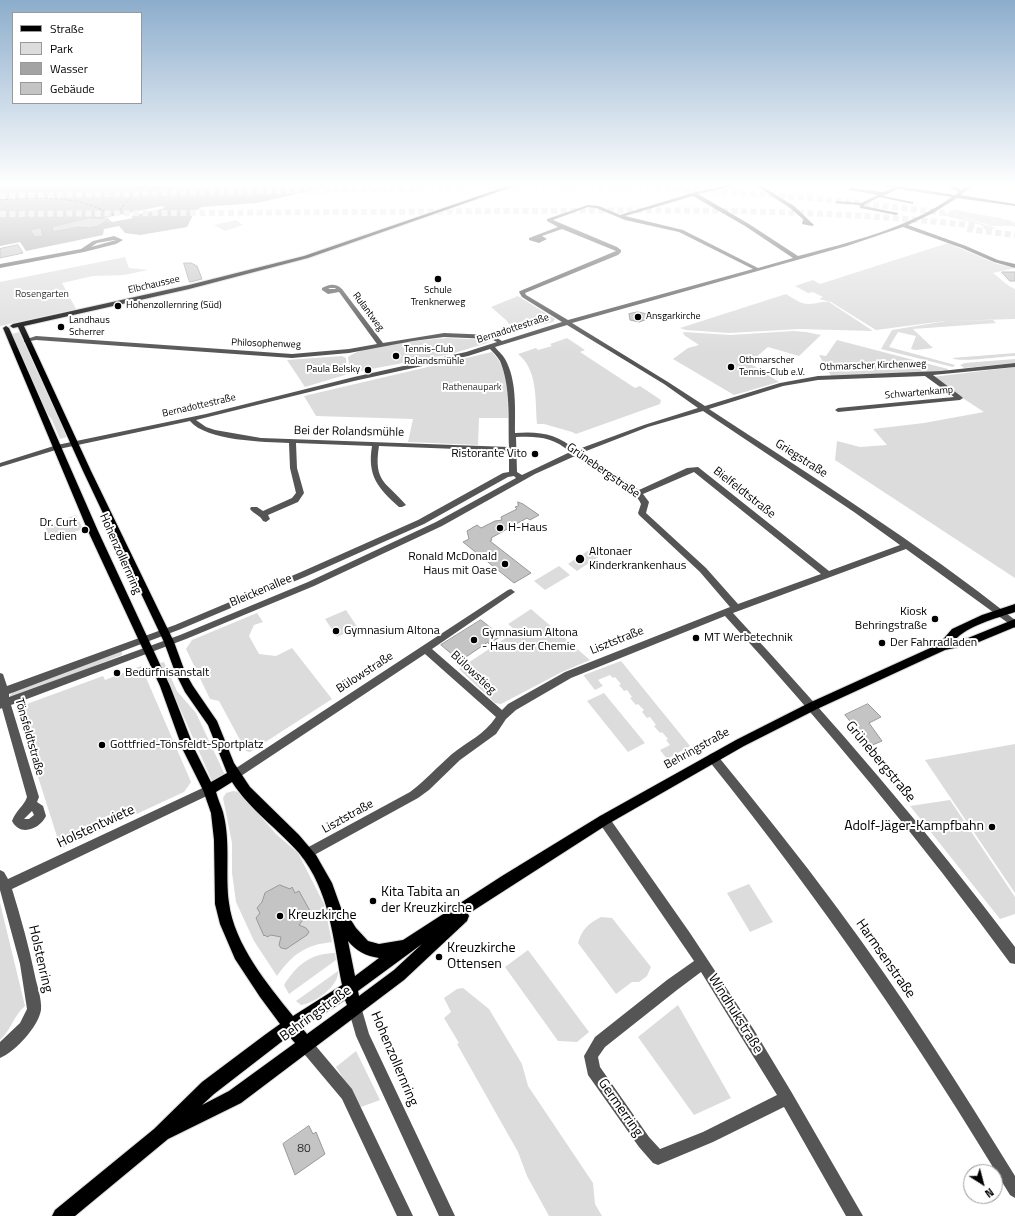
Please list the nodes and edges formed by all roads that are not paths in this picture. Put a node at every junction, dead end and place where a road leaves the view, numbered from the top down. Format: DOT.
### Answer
graph roads {
  1 [pos="95,242"];
  2 [pos="118,242"];
  3 [pos="350,242"];
  4 [pos="599,242"];
  5 [pos="702,242"];
  6 [pos="772,242"];
  7 [pos="854,242"];
  8 [pos="952,242"];
  9 [pos="84,249"];
  10 [pos="797,258"];
  11 [pos="0,266"];
  12 [pos="1015,266"];
  13 [pos="757,270"];
  14 [pos="340,290"];
  15 [pos="567,323"];
  16 [pos="20,325"];
  17 [pos="3,329"];
  18 [pos="26,341"];
  19 [pos="502,343"];
  20 [pos="381,345"];
  21 [pos="492,347"];
  22 [pos="1015,364"];
  23 [pos="927,374"];
  24 [pos="704,409"];
  25 [pos="838,410"];
  26 [pos="192,419"];
  27 [pos="512,435"];
  28 [pos="293,442"];
  29 [pos="75,444"];
  30 [pos="376,444"];
  31 [pos="57,447"];
  32 [pos="511,449"];
  33 [pos="575,453"];
  34 [pos="0,465"];
  35 [pos="518,476"];
  36 [pos="637,494"];
  37 [pos="402,505"];
  38 [pos="254,509"];
  39 [pos="907,545"];
  40 [pos="827,574"];
  41 [pos="511,592"];
  42 [pos="1015,608"];
  43 [pos="732,610"];
  44 [pos="1000,613"];
  45 [pos="1014,624"];
  46 [pos="166,637"];
  47 [pos="145,645"];
  48 [pos="943,647"];
  49 [pos="426,649"];
  50 [pos="0,677"];
  51 [pos="2,693"];
  52 [pos="3,704"];
  53 [pos="813,706"];
  54 [pos="502,716"];
  55 [pos="713,758"];
  56 [pos="234,775"];
  57 [pos="209,790"];
  58 [pos="32,804"];
  59 [pos="604,820"];
  60 [pos="307,854"];
  61 [pos="3,881"];
  62 [pos="478,900"];
  63 [pos="335,907"];
  64 [pos="408,945"];
  65 [pos="1015,958"];
  66 [pos="703,963"];
  67 [pos="350,988"];
  68 [pos="355,1008"];
  69 [pos="291,1026"];
  70 [pos="305,1044"];
  71 [pos="0,1051"];
  72 [pos="787,1098"];
  73 [pos="160,1135"];
  74 [pos="1015,1190"];
  75 [pos="61,1216"];
  76 [pos="405,1216"];
  77 [pos="447,1216"];
  78 [pos="855,1216"];
  1 -- 9 [label="street"];
  2 -- 9 [label="street"];
  3 -- 16 [label="main road, Elbchaussee"];
  4 -- 15 [label="street, Griegstraße"];
  5 -- 13 [label="street"];
  6 -- 10 [label="street"];
  7 -- 10 [label="street, Bernadottestraße"];
  8 -- 12 [label="street"];
  9 -- 11 [label="street"];
  10 -- 13 [label="street, Bernadottestraße"];
  13 -- 15 [label="street, Bernadottestraße"];
  14 -- 20 [label="street, Rulantweg"];
  15 -- 19 [label="street, Bernadottestraße"];
  15 -- 24 [label="street, Griegstraße"];
  16 -- 17 [label="main road, Elbchaussee"];
  16 -- 18 [label="main road, Hohenzollernring"];
  17 -- 31 [label="main road, Hohenzollernring"];
  18 -- 20 [label="street, Philosophenweg"];
  18 -- 29 [label="main road, Hohenzollernring"];
  19 -- 20 [label="street, Philosophenweg"];
  19 -- 21 [label="street, Bernadottestraße"];
  21 -- 26 [label="street, Bernadottestraße"];
  21 -- 27 [label="street"];
  22 -- 23 [label="street, Othmarscher Kirchenweg"];
  23 -- 24 [label="street, Othmarscher Kirchenweg"];
  23 -- 25 [label="street, Schwartenkamp"];
  24 -- 33 [label="street, Othmarscher Kirchenweg"];
  24 -- 39 [label="street, Griegstraße"];
  26 -- 28 [label="street, Bei der Rolandsmühle"];
  26 -- 29 [label="street, Bernadottestraße"];
  27 -- 32 [label="street"];
  27 -- 33 [label="street, Grünebergstraße"];
  28 -- 30 [label="street, Bei der Rolandsmühle"];
  28 -- 38 [label="street"];
  29 -- 31 [label="street, Bernadottestraße"];
  29 -- 46 [label="main road, Hohenzollernring"];
  30 -- 32 [label="street, Bei der Rolandsmühle"];
  30 -- 37 [label="street"];
  31 -- 34 [label="street, Bernadottestraße"];
  31 -- 47 [label="main road, Hohenzollernring"];
  32 -- 35 [label="street"];
  33 -- 35 [label="street, Bleickenallee"];
  33 -- 36 [label="street, Grünebergstraße"];
  35 -- 46 [label="street, Bleickenallee"];
  36 -- 40 [label="street, Bielfeldtstraße"];
  36 -- 43 [label="street, Grünebergstraße"];
  39 -- 40 [label="street, Lisztstraße"];
  39 -- 44 [label="street, Griegstraße"];
  40 -- 43 [label="street, Lisztstraße"];
  41 -- 49 [label="street, Bülowstraße"];
  42 -- 44 [label="main road, Behringstraße"];
  43 -- 53 [label="street, Grünebergstraße"];
  43 -- 54 [label="street, Lisztstraße"];
  44 -- 45 [label="street, Griegstraße"];
  44 -- 48 [label="main road, Behringstraße"];
  45 -- 48 [label="main road, Behringstraße"];
  46 -- 47 [label="street, Bleickenallee"];
  46 -- 56 [label="main road, Hohenzollernring"];
  47 -- 51 [label="street, Bleickenallee"];
  47 -- 52 [label="street, Bleickenallee"];
  47 -- 57 [label="main road, Hohenzollernring"];
  48 -- 53 [label="main road, Behringstraße"];
  49 -- 54 [label="street, Bülowstieg"];
  49 -- 56 [label="street, Bülowstraße"];
  50 -- 51 [label="street, Tönsfeldtstraße"];
  51 -- 52 [label="street, Tönsfeldtstraße"];
  52 -- 58 [label="street, Tönsfeldtstraße"];
  53 -- 55 [label="main road, Behringstraße"];
  53 -- 65 [label="street, Grünebergstraße"];
  54 -- 60 [label="street, Lisztstraße"];
  55 -- 59 [label="main road, Behringstraße"];
  55 -- 74 [label="street, Harmsenstraße"];
  56 -- 57 [label="main road"];
  56 -- 60 [label="main road, Hohenzollernring"];
  57 -- 61 [label="street, Holstentwiete"];
  57 -- 69 [label="main road, Hohenzollernring"];
  59 -- 62 [label="main road, Behringstraße"];
  59 -- 66 [label="street, Windhukstraße"];
  60 -- 63 [label="main road, Hohenzollernring"];
  61 -- 71 [label="street, Holstenring"];
  62 -- 64 [label="main road, Behringstraße"];
  62 -- 68 [label="main road, Behringstraße"];
  63 -- 64 [label="main road"];
  63 -- 67 [label="main road, Hohenzollernring"];
  64 -- 67 [label="main road, Behringstraße"];
  66 -- 72 [label="street, Windhukstraße"];
  66 -- 72 [label="street, Germerring"];
  67 -- 68 [label="main road, Hohenzollernring"];
  67 -- 69 [label="main road, Behringstraße"];
  68 -- 70 [label="main road, Behringstraße"];
  68 -- 77 [label="street, Hohenzollernring"];
  69 -- 70 [label="main road, Hohenzollernring"];
  69 -- 73 [label="main road, Behringstraße"];
  70 -- 73 [label="main road, Behringstraße"];
  70 -- 76 [label="street, Hohenzollernring"];
  72 -- 78 [label="street, Windhukstraße"];
  73 -- 75 [label="main road, Behringstraße"];
}
